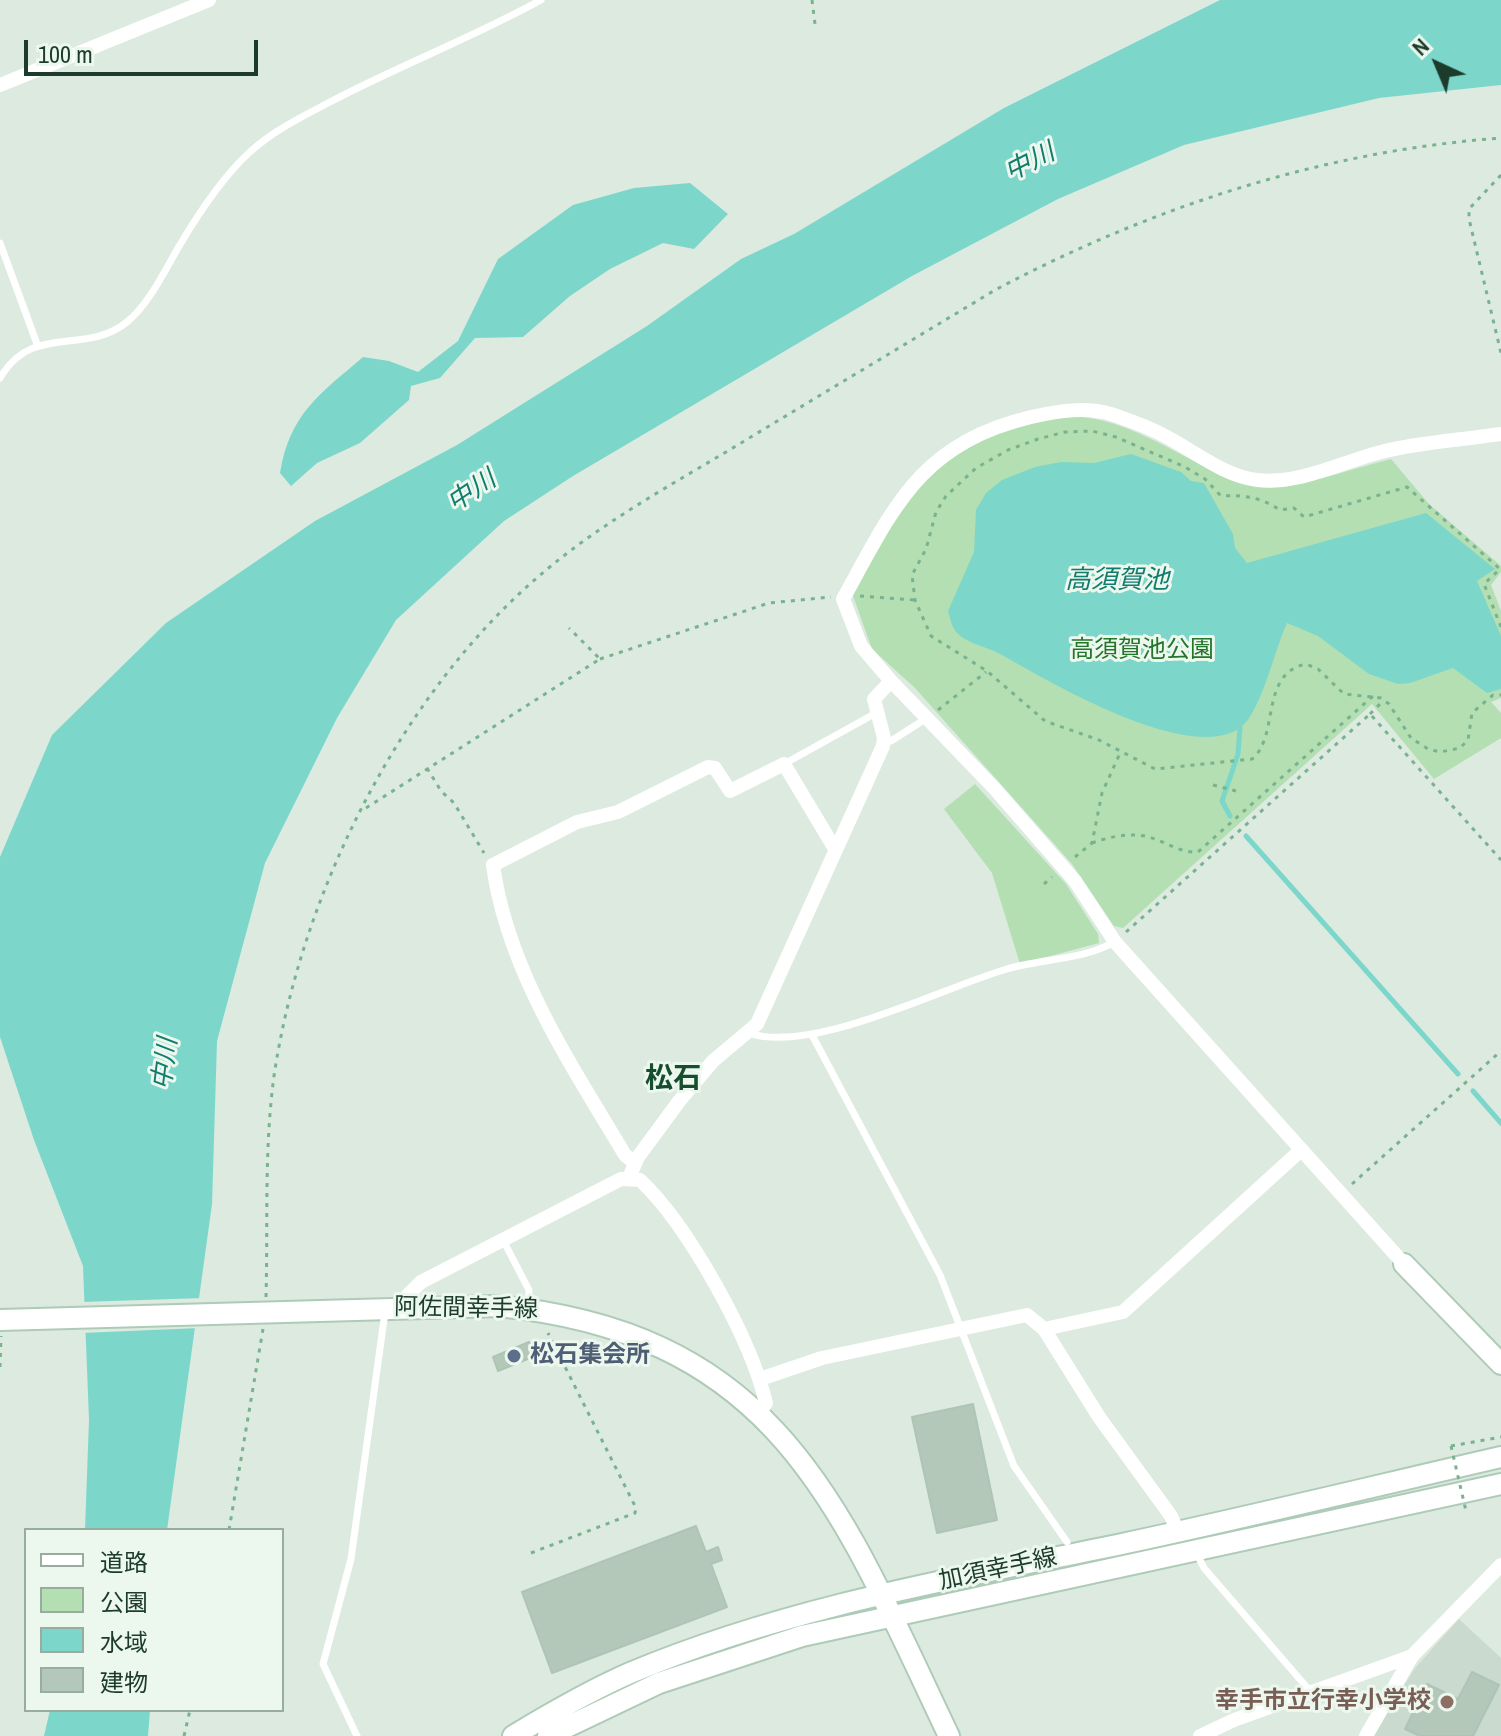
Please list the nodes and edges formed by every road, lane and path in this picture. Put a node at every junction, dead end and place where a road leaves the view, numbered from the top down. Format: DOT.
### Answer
graph roads {
  1 [pos="209,0"];
  2 [pos="541,0"];
  3 [pos="812,0"];
  4 [pos="815,24"];
  5 [pos="0,85"];
  6 [pos="1501,138"];
  7 [pos="1501,175"];
  8 [pos="0,243"];
  9 [pos="37,344"];
  10 [pos="1501,353"];
  11 [pos="0,378"];
  12 [pos="1501,434"];
  13 [pos="1500,569"];
  14 [pos="848,597"];
  15 [pos="915,600"];
  16 [pos="1501,627"];
  17 [pos="569,628"];
  18 [pos="600,659"];
  19 [pos="987,671"];
  20 [pos="891,681"];
  21 [pos="1374,695"];
  22 [pos="1501,695"];
  23 [pos="1384,700"];
  24 [pos="877,712"];
  25 [pos="1370,714"];
  26 [pos="929,717"];
  27 [pos="883,741"];
  28 [pos="1121,751"];
  29 [pos="784,764"];
  30 [pos="427,768"];
  31 [pos="1213,785"];
  32 [pos="1236,791"];
  33 [pos="363,810"];
  34 [pos="1092,843"];
  35 [pos="835,849"];
  36 [pos="1501,860"];
  37 [pos="1069,862"];
  38 [pos="493,865"];
  39 [pos="1115,942"];
  40 [pos="748,1033"];
  41 [pos="812,1035"];
  42 [pos="1501,1051"];
  43 [pos="1301,1150"];
  44 [pos="635,1163"];
  45 [pos="629,1178"];
  46 [pos="1340,1194"];
  47 [pos="502,1238"];
  48 [pos="1404,1264"];
  49 [pos="394,1307"];
  50 [pos="535,1310"];
  51 [pos="256,1311"];
  52 [pos="7,1320"];
  53 [pos="960,1329"];
  54 [pos="1044,1329"];
  55 [pos="1501,1364"];
  56 [pos="0,1367"];
  57 [pos="760,1379"];
  58 [pos="759,1414"];
  59 [pos="1501,1437"];
  60 [pos="1501,1457"];
  61 [pos="1501,1484"];
  62 [pos="1466,1511"];
  63 [pos="229,1528"];
  64 [pos="1178,1532"];
  65 [pos="1067,1542"];
  66 [pos="1195,1548"];
  67 [pos="531,1553"];
  68 [pos="1501,1565"];
  69 [pos="881,1595"];
  70 [pos="891,1615"];
  71 [pos="1412,1656"];
  72 [pos="1310,1691"];
  73 [pos="190,1712"];
  74 [pos="184,1736"];
  75 [pos="357,1736"];
  76 [pos="513,1736"];
  77 [pos="548,1736"];
  78 [pos="949,1736"];
  79 [pos="1200,1736"];
  80 [pos="1366,1736"];
  1 -- 5 [label="street"];
  2 -- 9 [label="lane"];
  3 -- 4 [label="path"];
  6 -- 33 [label="path"];
  7 -- 10 [label="path"];
  8 -- 9 [label="lane"];
  9 -- 11 [label="lane"];
  12 -- 14 [label="street"];
  13 -- 15 [label="path"];
  13 -- 16 [label="path"];
  14 -- 15 [label="path"];
  14 -- 18 [label="path"];
  14 -- 20 [label="street"];
  15 -- 19 [label="path"];
  17 -- 18 [label="path"];
  18 -- 30 [label="path"];
  19 -- 26 [label="path"];
  19 -- 28 [label="path"];
  20 -- 24 [label="street"];
  20 -- 26 [label="street"];
  21 -- 23 [label="path"];
  21 -- 28 [label="path"];
  21 -- 34 [label="path"];
  22 -- 23 [label="path"];
  23 -- 25 [label="path"];
  24 -- 27 [label="street"];
  24 -- 29 [label="lane"];
  25 -- 36 [label="path"];
  25 -- 39 [label="path"];
  26 -- 27 [label="lane"];
  26 -- 39 [label="street"];
  27 -- 35 [label="street"];
  28 -- 34 [label="path"];
  29 -- 35 [label="street"];
  29 -- 38 [label="street"];
  30 -- 33 [label="path"];
  30 -- 38 [label="path"];
  31 -- 32 [label="path"];
  33 -- 51 [label="path"];
  34 -- 37 [label="path"];
  35 -- 40 [label="street"];
  38 -- 44 [label="street"];
  39 -- 41 [label="lane"];
  39 -- 43 [label="street"];
  40 -- 41 [label="lane"];
  40 -- 44 [label="street"];
  41 -- 53 [label="lane"];
  42 -- 46 [label="path"];
  43 -- 46 [label="street"];
  43 -- 54 [label="street"];
  44 -- 45 [label="street"];
  45 -- 47 [label="street"];
  45 -- 57 [label="street"];
  46 -- 48 [label="street"];
  47 -- 49 [label="street"];
  47 -- 50 [label="lane"];
  48 -- 55 [label="main road"];
  49 -- 50 [label="main road, 阿佐間幸手線"];
  49 -- 51 [label="main road, 阿佐間幸手線"];
  49 -- 75 [label="lane"];
  50 -- 58 [label="main road, 阿佐間幸手線"];
  50 -- 67 [label="path"];
  51 -- 52 [label="main road, 阿佐間幸手線"];
  51 -- 63 [label="path"];
  52 -- 56 [label="path"];
  53 -- 54 [label="street"];
  53 -- 57 [label="street"];
  53 -- 65 [label="lane"];
  54 -- 64 [label="street"];
  57 -- 58 [label="street"];
  58 -- 69 [label="main road, 阿佐間幸手線"];
  59 -- 62 [label="path, bridge"];
  60 -- 64 [label="main road, 加須幸手線"];
  61 -- 66 [label="main road, 加須幸手線"];
  64 -- 69 [label="main road, 加須幸手線"];
  66 -- 70 [label="main road, 加須幸手線"];
  66 -- 72 [label="lane"];
  68 -- 71 [label="street"];
  69 -- 70 [label="main road, 阿佐間幸手線"];
  69 -- 76 [label="main road, 加須幸手線"];
  70 -- 77 [label="main road, 加須幸手線"];
  70 -- 78 [label="main road, 阿佐間幸手線"];
  71 -- 72 [label="street"];
  71 -- 80 [label="street"];
  72 -- 79 [label="street"];
  73 -- 74 [label="path"];
}
